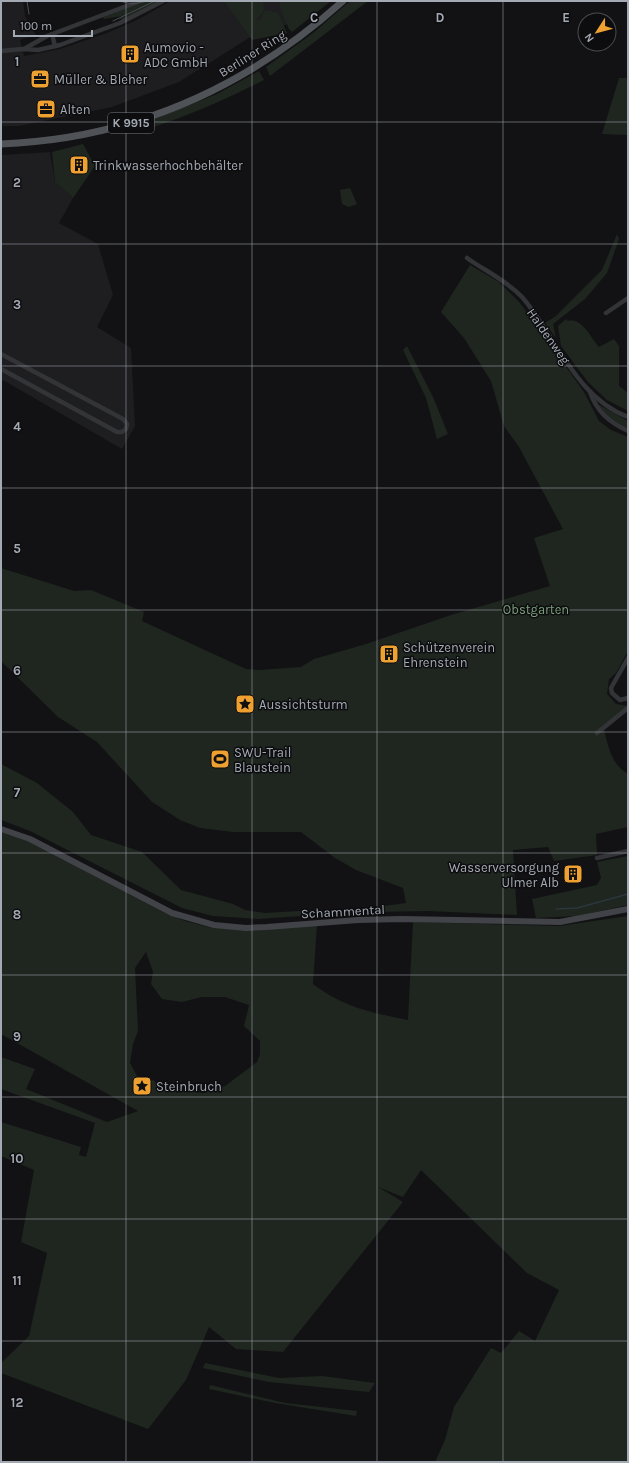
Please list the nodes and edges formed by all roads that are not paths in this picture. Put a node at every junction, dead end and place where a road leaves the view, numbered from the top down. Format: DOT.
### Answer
graph roads {
  1 [pos="140,1"];
  2 [pos="163,1"];
  3 [pos="343,1"];
  4 [pos="52,34"];
  5 [pos="55,46"];
  6 [pos="23,49"];
  7 [pos="1,51"];
  8 [pos="1,144"];
  9 [pos="467,258"];
  10 [pos="628,298"];
  11 [pos="606,314"];
  12 [pos="1,354"];
  13 [pos="1,369"];
  14 [pos="590,390"];
  15 [pos="628,417"];
  16 [pos="628,431"];
  17 [pos="628,658"];
  18 [pos="628,698"];
  19 [pos="628,708"];
  20 [pos="598,734"];
  21 [pos="1,829"];
  22 [pos="628,851"];
  23 [pos="597,858"];
  24 [pos="628,909"];
  1 -- 4 [label="street"];
  2 -- 5 [label="street"];
  3 -- 8 [label="main road, Berliner Ring / K 9915"];
  4 -- 5 [label="street"];
  4 -- 6 [label="street"];
  5 -- 6 [label="street"];
  6 -- 7 [label="street"];
  9 -- 14 [label="street, Haldenweg"];
  10 -- 11 [label="street"];
  12 -- 13 [label="street"];
  14 -- 15 [label="street, Haldenweg"];
  14 -- 16 [label="street"];
  17 -- 18 [label="street"];
  19 -- 20 [label="street"];
  21 -- 24 [label="street, Schammental"];
  22 -- 23 [label="street"];
}
